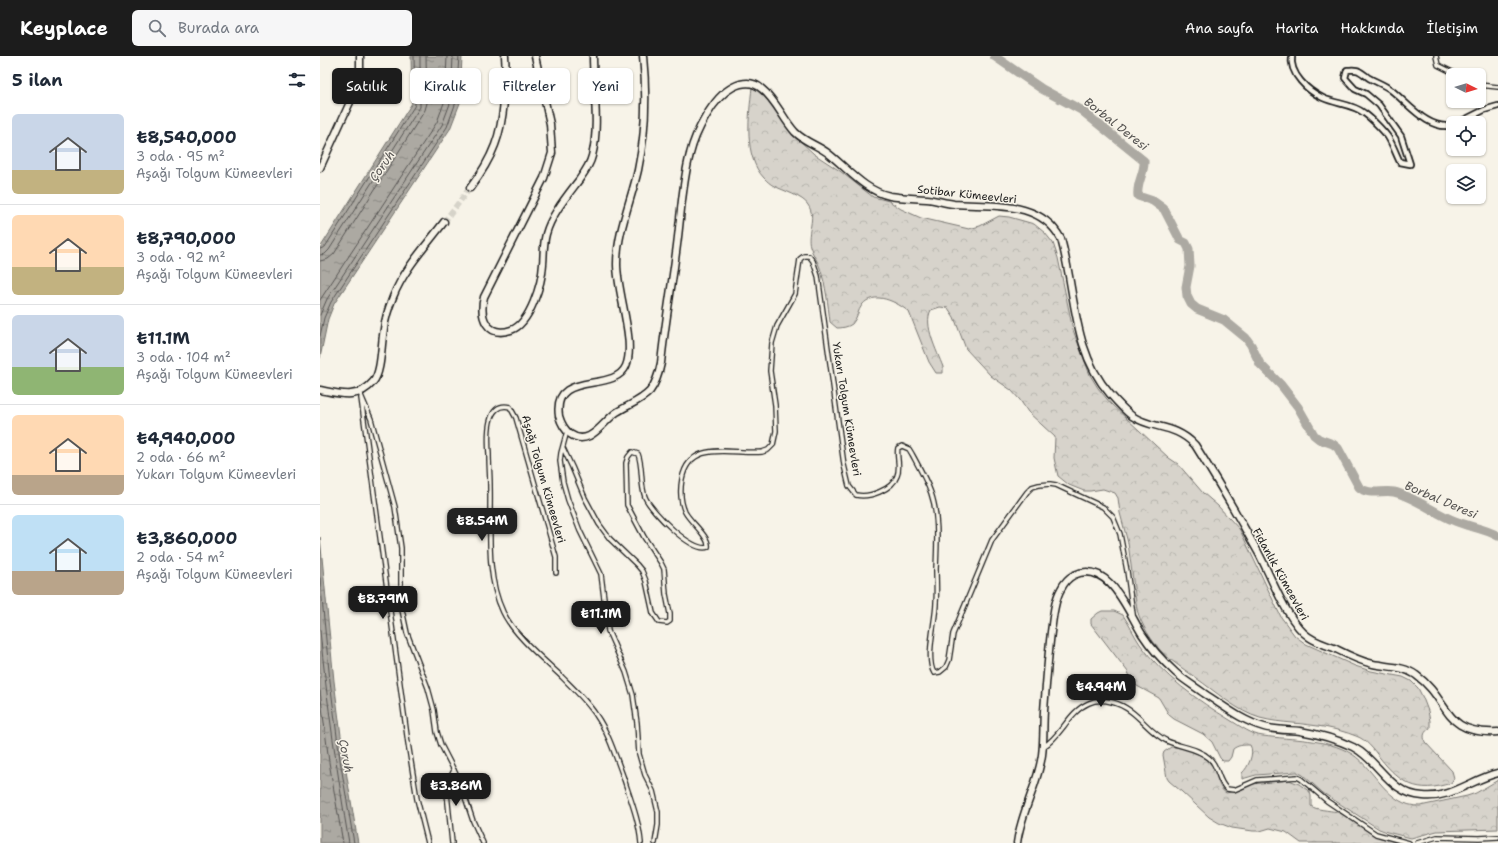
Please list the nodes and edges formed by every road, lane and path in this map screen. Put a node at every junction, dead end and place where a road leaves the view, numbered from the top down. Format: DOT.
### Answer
graph roads {
  1 [pos="360,56"];
  2 [pos="505,56"];
  3 [pos="535,56"];
  4 [pos="593,56"];
  5 [pos="643,56"];
  6 [pos="1292,56"];
  7 [pos="1436,56"];
  8 [pos="1446,69"];
  9 [pos="1486,86"];
  10 [pos="1498,87"];
  11 [pos="1498,106"];
  12 [pos="1472,116"];
  13 [pos="1446,126"];
  14 [pos="320,168"];
  15 [pos="470,188"];
  16 [pos="444,222"];
  17 [pos="1103,386"];
  18 [pos="320,390"];
  19 [pos="360,393"];
  20 [pos="567,432"];
  21 [pos="563,448"];
  22 [pos="556,573"];
  23 [pos="1133,619"];
  24 [pos="1498,732"];
  25 [pos="1043,747"];
  26 [pos="454,770"];
  27 [pos="1498,773"];
  28 [pos="1498,837"];
  29 [pos="428,843"];
  30 [pos="452,843"];
  31 [pos="483,843"];
  32 [pos="641,843"];
  33 [pos="655,843"];
  34 [pos="1017,843"];
  35 [pos="1409,843"];
  36 [pos="1417,843"];
  1 -- 14 [label="main road"];
  2 -- 15 [label="main road"];
  3 -- 4 [label="main road"];
  5 -- 20 [label="main road"];
  6 -- 13 [label="street"];
  7 -- 8 [label="street"];
  9 -- 10 [label="street"];
  11 -- 12 [label="street"];
  16 -- 19 [label="main road"];
  17 -- 20 [label="main road, Sotibar Kümeevleri"];
  17 -- 24 [label="main road, Fidanlık Kümeevleri"];
  18 -- 19 [label="main road"];
  19 -- 26 [label="street"];
  19 -- 29 [label="street"];
  20 -- 21 [label="street, Aşağı Tolgum Kümeevleri"];
  21 -- 23 [label="street, Yukarı Tolgum Kümeevleri"];
  21 -- 33 [label="street, Aşağı Tolgum Kümeevleri"];
  22 -- 32 [label="street, Aşağı Tolgum Kümeevleri"];
  23 -- 25 [label="main road"];
  23 -- 27 [label="main road"];
  25 -- 34 [label="main road"];
  25 -- 35 [label="street"];
  26 -- 30 [label="street"];
  26 -- 31 [label="street"];
  28 -- 36 [label="street"];
}
